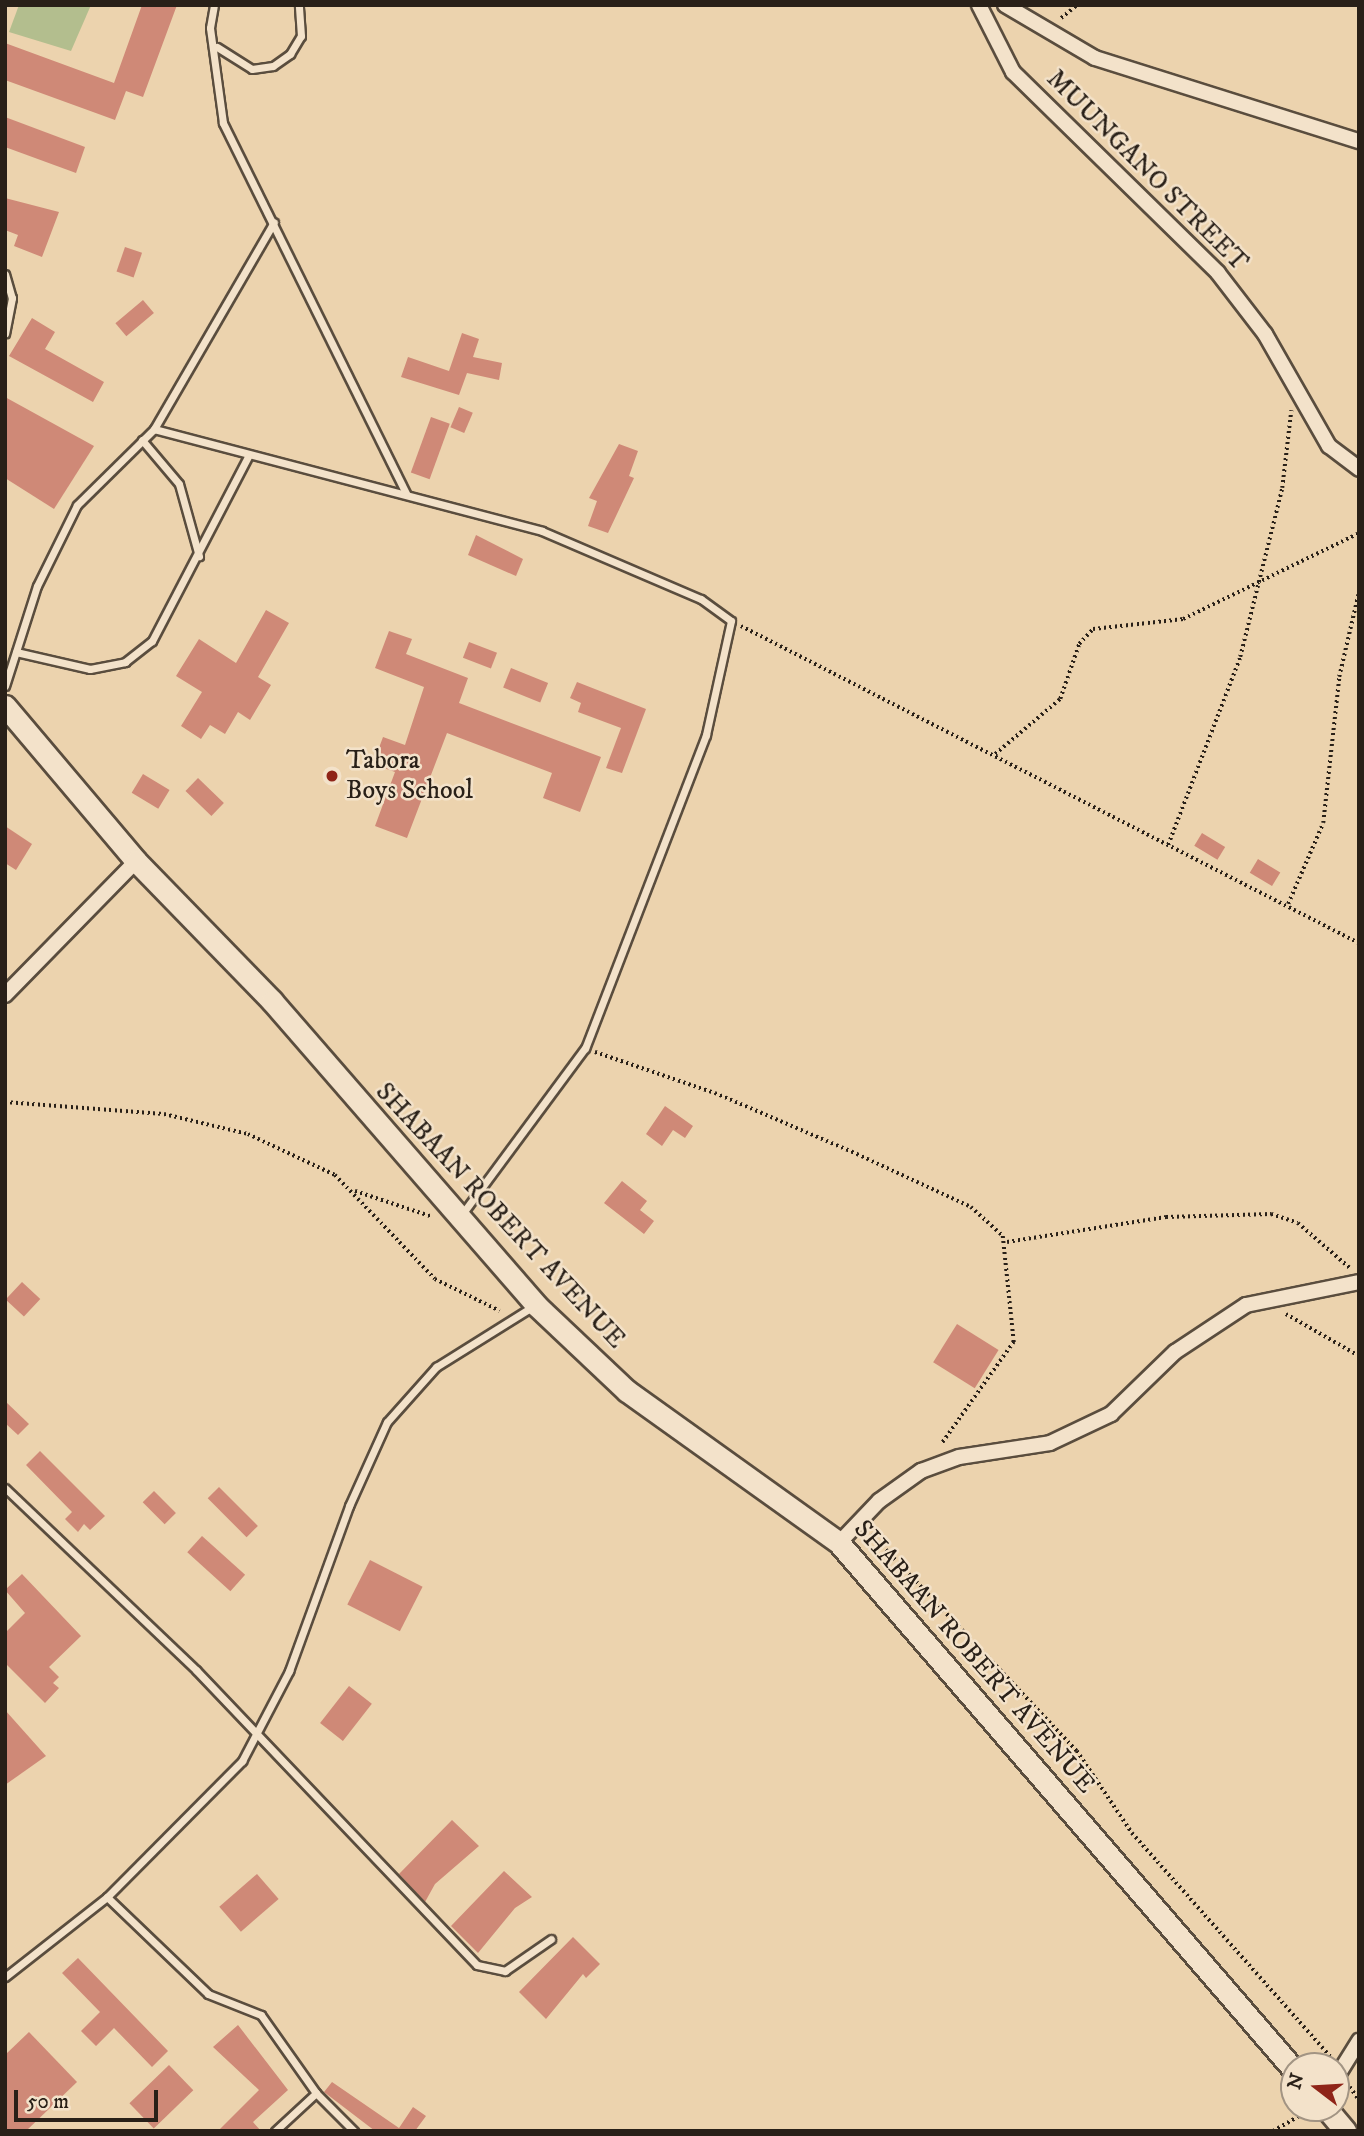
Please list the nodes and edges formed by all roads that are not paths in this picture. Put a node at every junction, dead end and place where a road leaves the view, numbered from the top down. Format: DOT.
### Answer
graph roads {
  1 [pos="214,5"];
  2 [pos="299,5"];
  3 [pos="979,5"];
  4 [pos="1005,5"];
  5 [pos="217,47"];
  6 [pos="1359,141"];
  7 [pos="274,222"];
  8 [pos="5,274"];
  9 [pos="5,333"];
  10 [pos="154,429"];
  11 [pos="142,440"];
  12 [pos="249,455"];
  13 [pos="1359,469"];
  14 [pos="406,493"];
  15 [pos="200,557"];
  16 [pos="16,652"];
  17 [pos="5,686"];
  18 [pos="8,716"];
  19 [pos="136,861"];
  20 [pos="5,995"];
  21 [pos="460,1217"];
  22 [pos="1359,1282"];
  23 [pos="536,1305"];
  24 [pos="5,1488"];
  25 [pos="839,1543"];
  26 [pos="260,1738"];
  27 [pos="107,1897"];
  28 [pos="551,1939"];
  29 [pos="5,1977"];
  30 [pos="1280,2054"];
  31 [pos="316,2093"];
  32 [pos="275,2131"];
  33 [pos="354,2131"];
  1 -- 5 [label="lane"];
  2 -- 5 [label="lane"];
  3 -- 13 [label="street, MUUNGANO STREET"];
  4 -- 6 [label="street, MUUNGANO STREET"];
  5 -- 7 [label="lane"];
  7 -- 10 [label="lane"];
  7 -- 14 [label="lane"];
  8 -- 9 [label="lane"];
  10 -- 11 [label="lane"];
  10 -- 12 [label="lane"];
  11 -- 15 [label="lane"];
  11 -- 16 [label="lane"];
  12 -- 14 [label="lane"];
  12 -- 15 [label="lane"];
  14 -- 21 [label="lane"];
  15 -- 16 [label="lane"];
  16 -- 17 [label="lane"];
  18 -- 19 [label="street, SHABAAN ROBERT AVENUE"];
  19 -- 20 [label="street"];
  19 -- 21 [label="street, SHABAAN ROBERT AVENUE"];
  21 -- 23 [label="street, SHABAAN ROBERT AVENUE"];
  22 -- 25 [label="street"];
  23 -- 25 [label="street, SHABAAN ROBERT AVENUE"];
  23 -- 26 [label="lane"];
  24 -- 26 [label="lane"];
  25 -- 30 [label="street, SHABAAN ROBERT AVENUE"];
  26 -- 27 [label="lane"];
  26 -- 28 [label="lane"];
  27 -- 29 [label="lane"];
  27 -- 31 [label="lane"];
  31 -- 32 [label="lane"];
  31 -- 33 [label="lane"];
}
